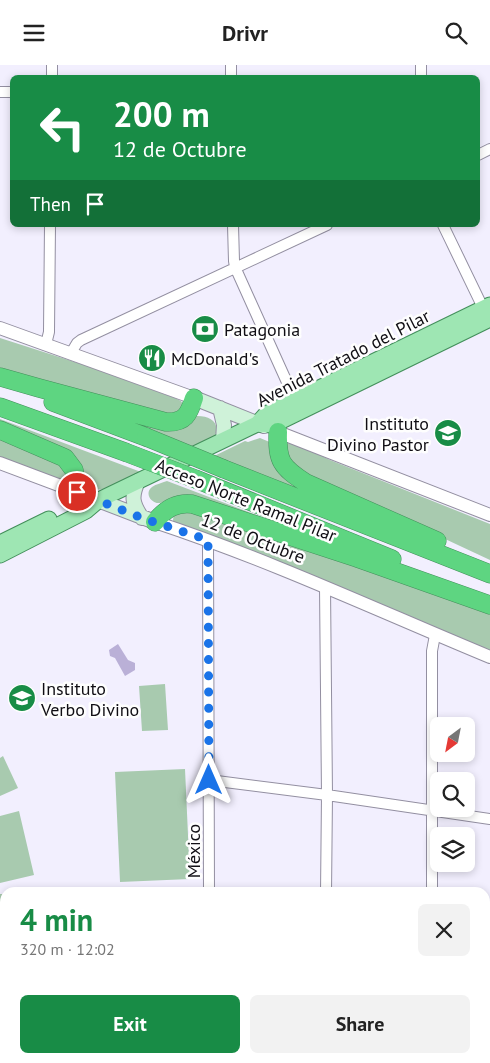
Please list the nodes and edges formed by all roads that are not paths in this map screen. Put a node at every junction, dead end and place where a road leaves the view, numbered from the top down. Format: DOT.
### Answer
graph roads {
  1 [pos="50,227"];
  2 [pos="233,227"];
  3 [pos="324,227"];
  4 [pos="444,227"];
  5 [pos="236,267"];
  6 [pos="488,313"];
  7 [pos="0,328"];
  8 [pos="46,344"];
  9 [pos="71,353"];
  10 [pos="0,377"];
  11 [pos="0,383"];
  12 [pos="194,398"];
  13 [pos="295,400"];
  14 [pos="0,407"];
  15 [pos="220,408"];
  16 [pos="257,424"];
  17 [pos="0,430"];
  18 [pos="278,432"];
  19 [pos="223,439"];
  20 [pos="0,463"];
  21 [pos="138,481"];
  22 [pos="77,492"];
  23 [pos="99,500"];
  24 [pos="490,515"];
  25 [pos="149,520"];
  26 [pos="208,540"];
  27 [pos="0,543"];
  28 [pos="0,555"];
  29 [pos="490,565"];
  30 [pos="490,574"];
  31 [pos="325,587"];
  32 [pos="490,599"];
  33 [pos="490,605"];
  34 [pos="436,635"];
  35 [pos="490,657"];
  36 [pos="432,772"];
  37 [pos="209,780"];
  38 [pos="326,795"];
  39 [pos="430,811"];
  40 [pos="432,817"];
  41 [pos="475,817"];
  42 [pos="490,819"];
  43 [pos="209,887"];
  44 [pos="326,887"];
  45 [pos="432,887"];
  1 -- 8 [label="street"];
  2 -- 5 [label="street"];
  3 -- 5 [label="street"];
  4 -- 6 [label="street"];
  5 -- 9 [label="street"];
  5 -- 13 [label="street"];
  6 -- 13 [label="main road, Avenida Tratado del Pilar"];
  6 -- 16 [label="main road, Avenida Tratado del Pilar"];
  7 -- 8 [label="street"];
  8 -- 9 [label="street"];
  9 -- 12 [label="street"];
  10 -- 12 [label="highway"];
  11 -- 30 [label="highway, Acceso Norte Ramal Pilar, bridge"];
  12 -- 15 [label="main road"];
  13 -- 16 [label="main road, Avenida Tratado del Pilar"];
  14 -- 32 [label="highway, Acceso Norte Ramal Pilar, bridge"];
  15 -- 16 [label="main road"];
  15 -- 19 [label="main road"];
  16 -- 18 [label="main road"];
  16 -- 19 [label="main road"];
  17 -- 22 [label="highway"];
  18 -- 24 [label="street"];
  18 -- 29 [label="highway"];
  19 -- 21 [label="main road"];
  20 -- 22 [label="street, 12 de Octubre"];
  21 -- 23 [label="main road"];
  21 -- 25 [label="main road"];
  22 -- 23 [label="main road, 12 de Octubre"];
  23 -- 25 [label="main road, 12 de Octubre"];
  23 -- 27 [label="main road"];
  23 -- 28 [label="main road"];
  25 -- 26 [label="street, 12 de Octubre"];
  25 -- 33 [label="highway"];
  26 -- 31 [label="street, 12 de Octubre"];
  26 -- 37 [label="street, México"];
  31 -- 34 [label="street, 12 de Octubre"];
  31 -- 38 [label="street"];
  34 -- 35 [label="street, 12 de Octubre"];
  34 -- 36 [label="street"];
  37 -- 38 [label="street"];
  37 -- 43 [label="street, México"];
  38 -- 39 [label="street"];
  38 -- 44 [label="street"];
  40 -- 45 [label="street"];
  41 -- 42 [label="street"];
}
